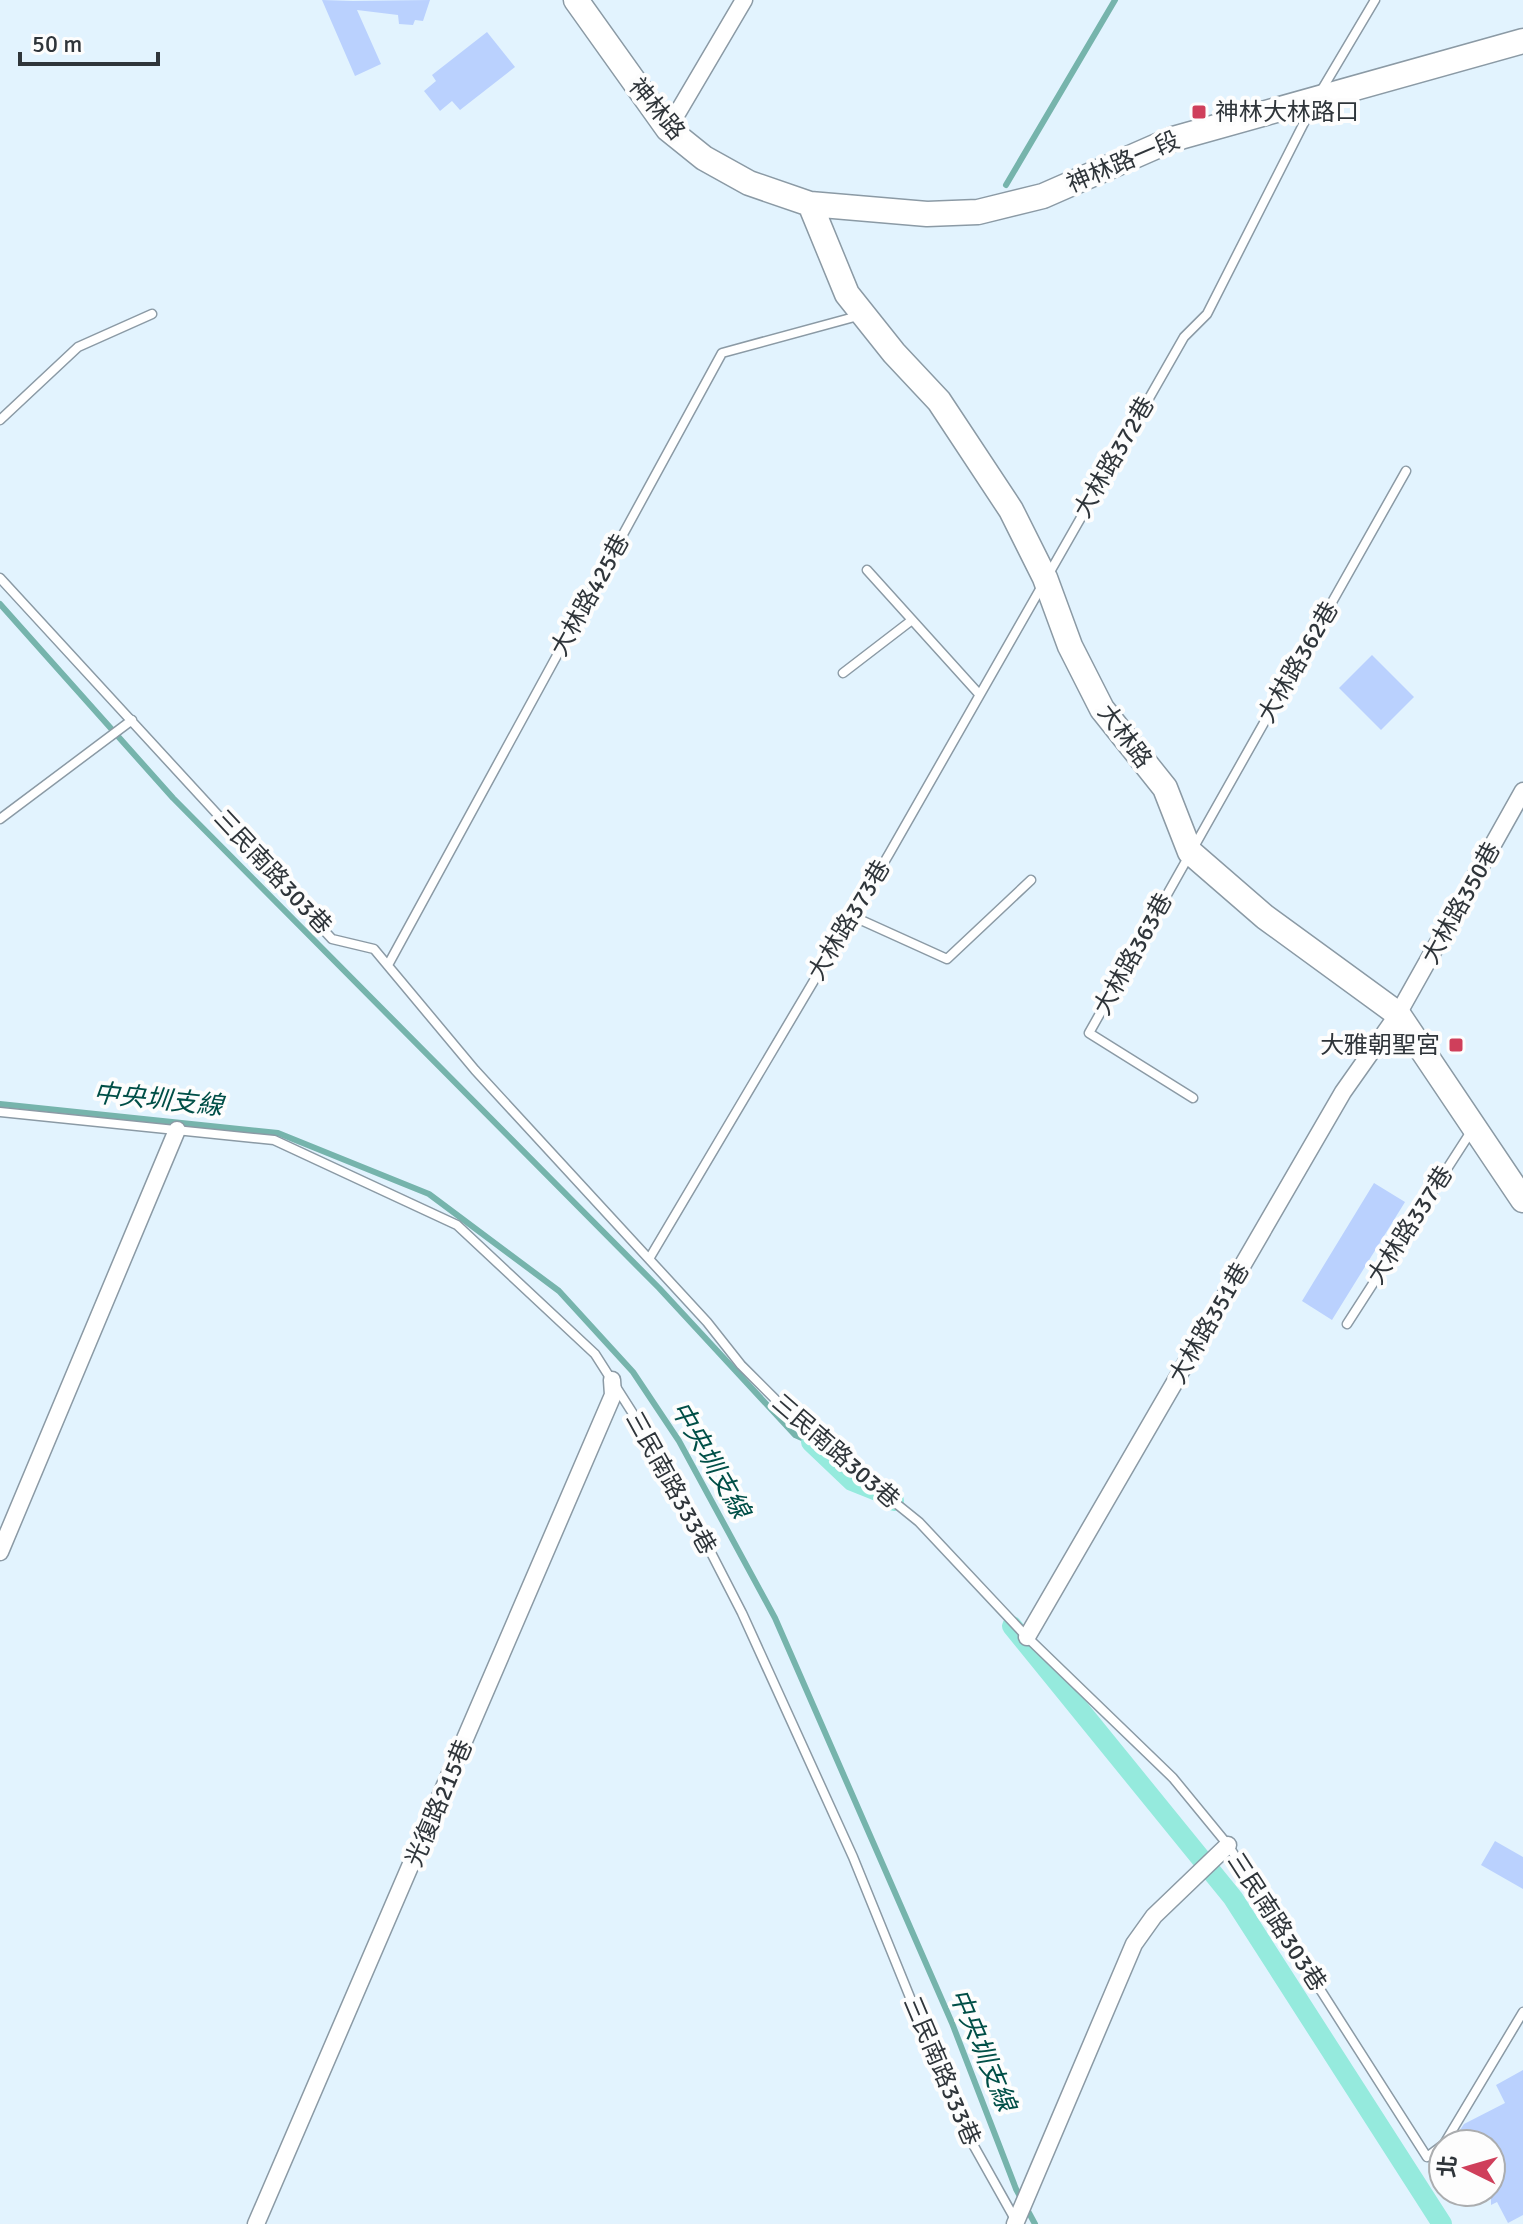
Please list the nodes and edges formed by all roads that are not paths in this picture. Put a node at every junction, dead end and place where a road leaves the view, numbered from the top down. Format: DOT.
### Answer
graph roads {
  1 [pos="576,0"];
  2 [pos="744,0"];
  3 [pos="1375,0"];
  4 [pos="1523,41"];
  5 [pos="1317,98"];
  6 [pos="668,129"];
  7 [pos="810,204"];
  8 [pos="152,314"];
  9 [pos="863,315"];
  10 [pos="0,420"];
  11 [pos="1406,471"];
  12 [pos="867,570"];
  13 [pos="0,578"];
  14 [pos="1045,578"];
  15 [pos="912,620"];
  16 [pos="843,673"];
  17 [pos="979,694"];
  18 [pos="132,720"];
  19 [pos="1523,791"];
  20 [pos="0,819"];
  21 [pos="1190,852"];
  22 [pos="1031,880"];
  23 [pos="852,916"];
  24 [pos="388,965"];
  25 [pos="1398,1014"];
  26 [pos="1193,1098"];
  27 [pos="0,1112"];
  28 [pos="1474,1127"];
  29 [pos="177,1130"];
  30 [pos="1523,1200"];
  31 [pos="649,1259"];
  32 [pos="1347,1324"];
  33 [pos="612,1380"];
  34 [pos="0,1552"];
  35 [pos="1027,1637"];
  36 [pos="1227,1845"];
  37 [pos="1523,2012"];
  38 [pos="1454,2128"];
  39 [pos="1427,2157"];
  40 [pos="1017,2220"];
  41 [pos="256,2224"];
  1 -- 6 [label="street, 神林路"];
  2 -- 6 [label="street"];
  3 -- 5 [label="lane, 大林路372巷"];
  4 -- 5 [label="street, 神林路一段"];
  5 -- 7 [label="street, 神林路一段"];
  5 -- 14 [label="lane, 大林路372巷"];
  6 -- 7 [label="street, 神林路"];
  7 -- 9 [label="street, 大林路"];
  8 -- 10 [label="lane"];
  9 -- 14 [label="street, 大林路"];
  9 -- 24 [label="lane, 大林路425巷"];
  11 -- 21 [label="lane, 大林路362巷"];
  12 -- 15 [label="lane"];
  13 -- 18 [label="lane, 三民南路303巷"];
  14 -- 17 [label="lane, 大林路373巷"];
  14 -- 21 [label="street, 大林路"];
  15 -- 16 [label="lane"];
  15 -- 17 [label="lane"];
  17 -- 23 [label="lane, 大林路373巷"];
  18 -- 20 [label="lane"];
  18 -- 24 [label="lane, 三民南路303巷"];
  19 -- 25 [label="street, 大林路350巷"];
  21 -- 25 [label="street, 大林路"];
  21 -- 26 [label="lane, 大林路363巷"];
  22 -- 23 [label="lane"];
  23 -- 31 [label="lane, 大林路373巷"];
  24 -- 31 [label="lane, 三民南路303巷"];
  25 -- 28 [label="street, 大林路"];
  25 -- 35 [label="street, 大林路351巷"];
  27 -- 29 [label="lane, 三民南路333巷"];
  28 -- 30 [label="street, 大林路"];
  28 -- 32 [label="lane, 大林路337巷"];
  29 -- 33 [label="lane, 三民南路333巷"];
  29 -- 34 [label="street"];
  31 -- 35 [label="lane, 三民南路303巷"];
  33 -- 40 [label="lane, 三民南路333巷"];
  33 -- 41 [label="street, 光復路215巷"];
  35 -- 36 [label="lane, 三民南路303巷"];
  36 -- 39 [label="lane, 三民南路303巷"];
  36 -- 40 [label="street"];
  37 -- 38 [label="lane"];
}
